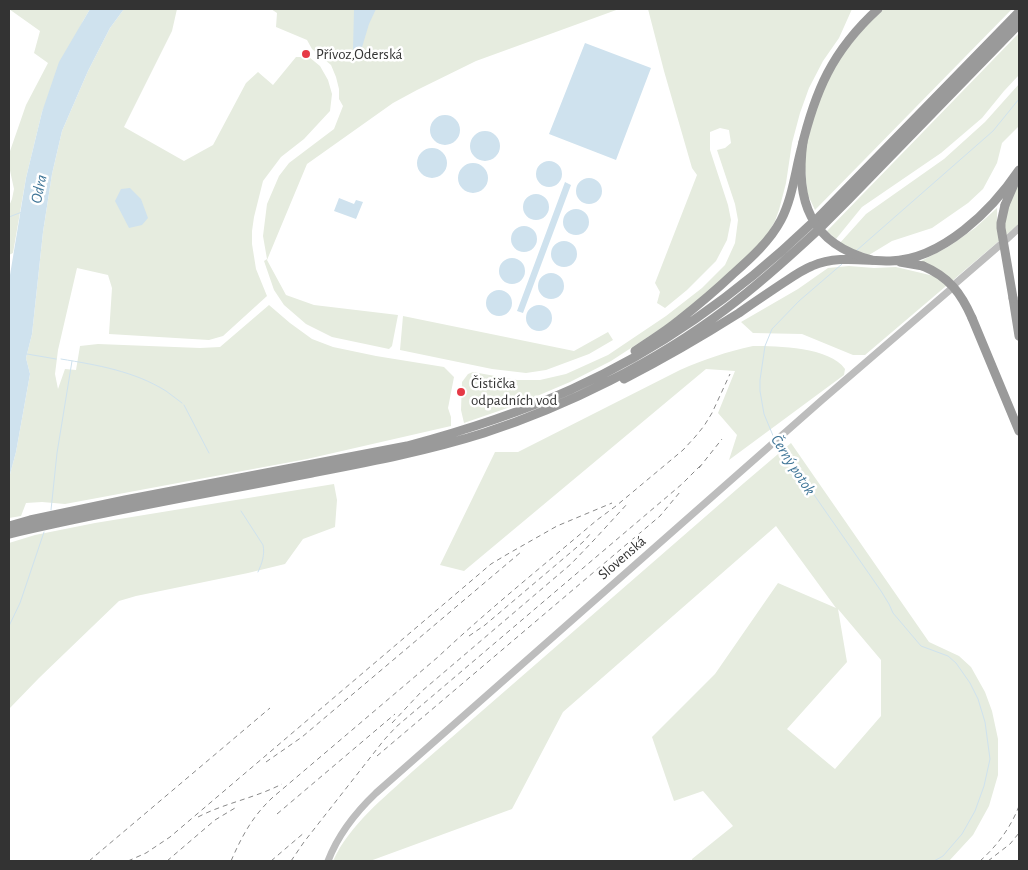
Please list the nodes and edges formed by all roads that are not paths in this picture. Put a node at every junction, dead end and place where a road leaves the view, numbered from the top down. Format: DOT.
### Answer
graph roads {
  1 [pos="878,9"];
  2 [pos="1019,12"];
  3 [pos="1019,24"];
  4 [pos="803,142"];
  5 [pos="1019,171"];
  6 [pos="817,225"];
  7 [pos="1019,228"];
  8 [pos="1006,240"];
  9 [pos="1000,245"];
  10 [pos="872,260"];
  11 [pos="893,260"];
  12 [pos="1019,336"];
  13 [pos="533,406"];
  14 [pos="510,424"];
  15 [pos="481,429"];
  16 [pos="1019,431"];
  17 [pos="126,505"];
  18 [pos="9,526"];
  19 [pos="9,534"];
  20 [pos="328,861"];
  1 -- 4 [label="highway"];
  2 -- 6 [label="highway"];
  3 -- 6 [label="highway"];
  4 -- 10 [label="highway, bridge"];
  4 -- 13 [label="highway, bridge"];
  5 -- 11 [label="highway"];
  5 -- 12 [label="highway, bridge"];
  6 -- 13 [label="highway"];
  6 -- 14 [label="highway"];
  7 -- 8 [label="street"];
  9 -- 20 [label="street, Slovenská"];
  10 -- 11 [label="highway"];
  10 -- 14 [label="highway, bridge"];
  11 -- 16 [label="highway, bridge"];
  13 -- 15 [label="highway"];
  14 -- 15 [label="highway"];
  15 -- 17 [label="highway"];
  17 -- 18 [label="highway"];
  17 -- 19 [label="highway"];
}
